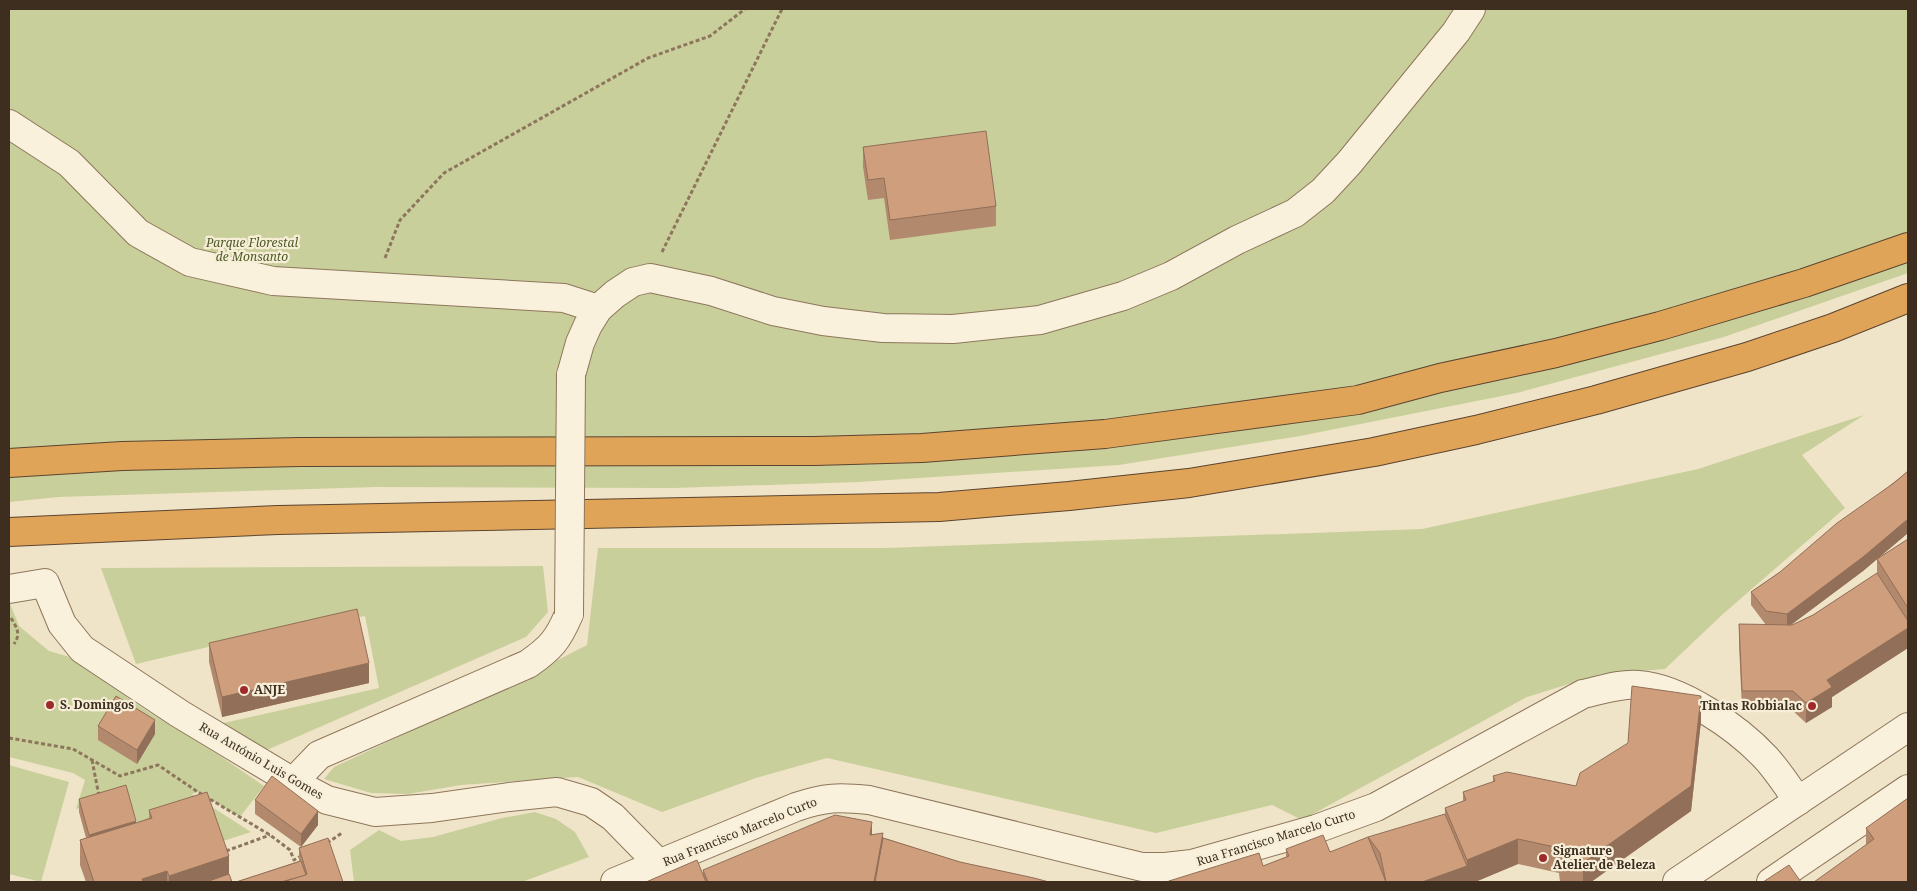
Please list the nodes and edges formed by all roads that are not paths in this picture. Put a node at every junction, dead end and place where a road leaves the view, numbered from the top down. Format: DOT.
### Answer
graph roads {
  1 [pos="1471,9"];
  2 [pos="9,124"];
  3 [pos="1908,247"];
  4 [pos="1908,298"];
  5 [pos="598,309"];
  6 [pos="9,463"];
  7 [pos="9,532"];
  8 [pos="9,589"];
  9 [pos="1908,727"];
  10 [pos="292,782"];
  11 [pos="1908,789"];
  12 [pos="1798,801"];
  13 [pos="659,864"];
  14 [pos="615,882"];
  15 [pos="1678,882"];
  16 [pos="1771,882"];
  1 -- 5 [label="street"];
  2 -- 5 [label="street"];
  3 -- 6 [label="highway"];
  4 -- 7 [label="highway"];
  5 -- 10 [label="street, bridge"];
  8 -- 10 [label="street, Rua António Luis Gomes"];
  9 -- 12 [label="street"];
  10 -- 13 [label="street, Rua António Luis Gomes"];
  11 -- 16 [label="street"];
  12 -- 13 [label="street, Rua Francisco Marcelo Curto"];
  12 -- 15 [label="street"];
  13 -- 14 [label="street, Rua Francisco Marcelo Curto"];
}
